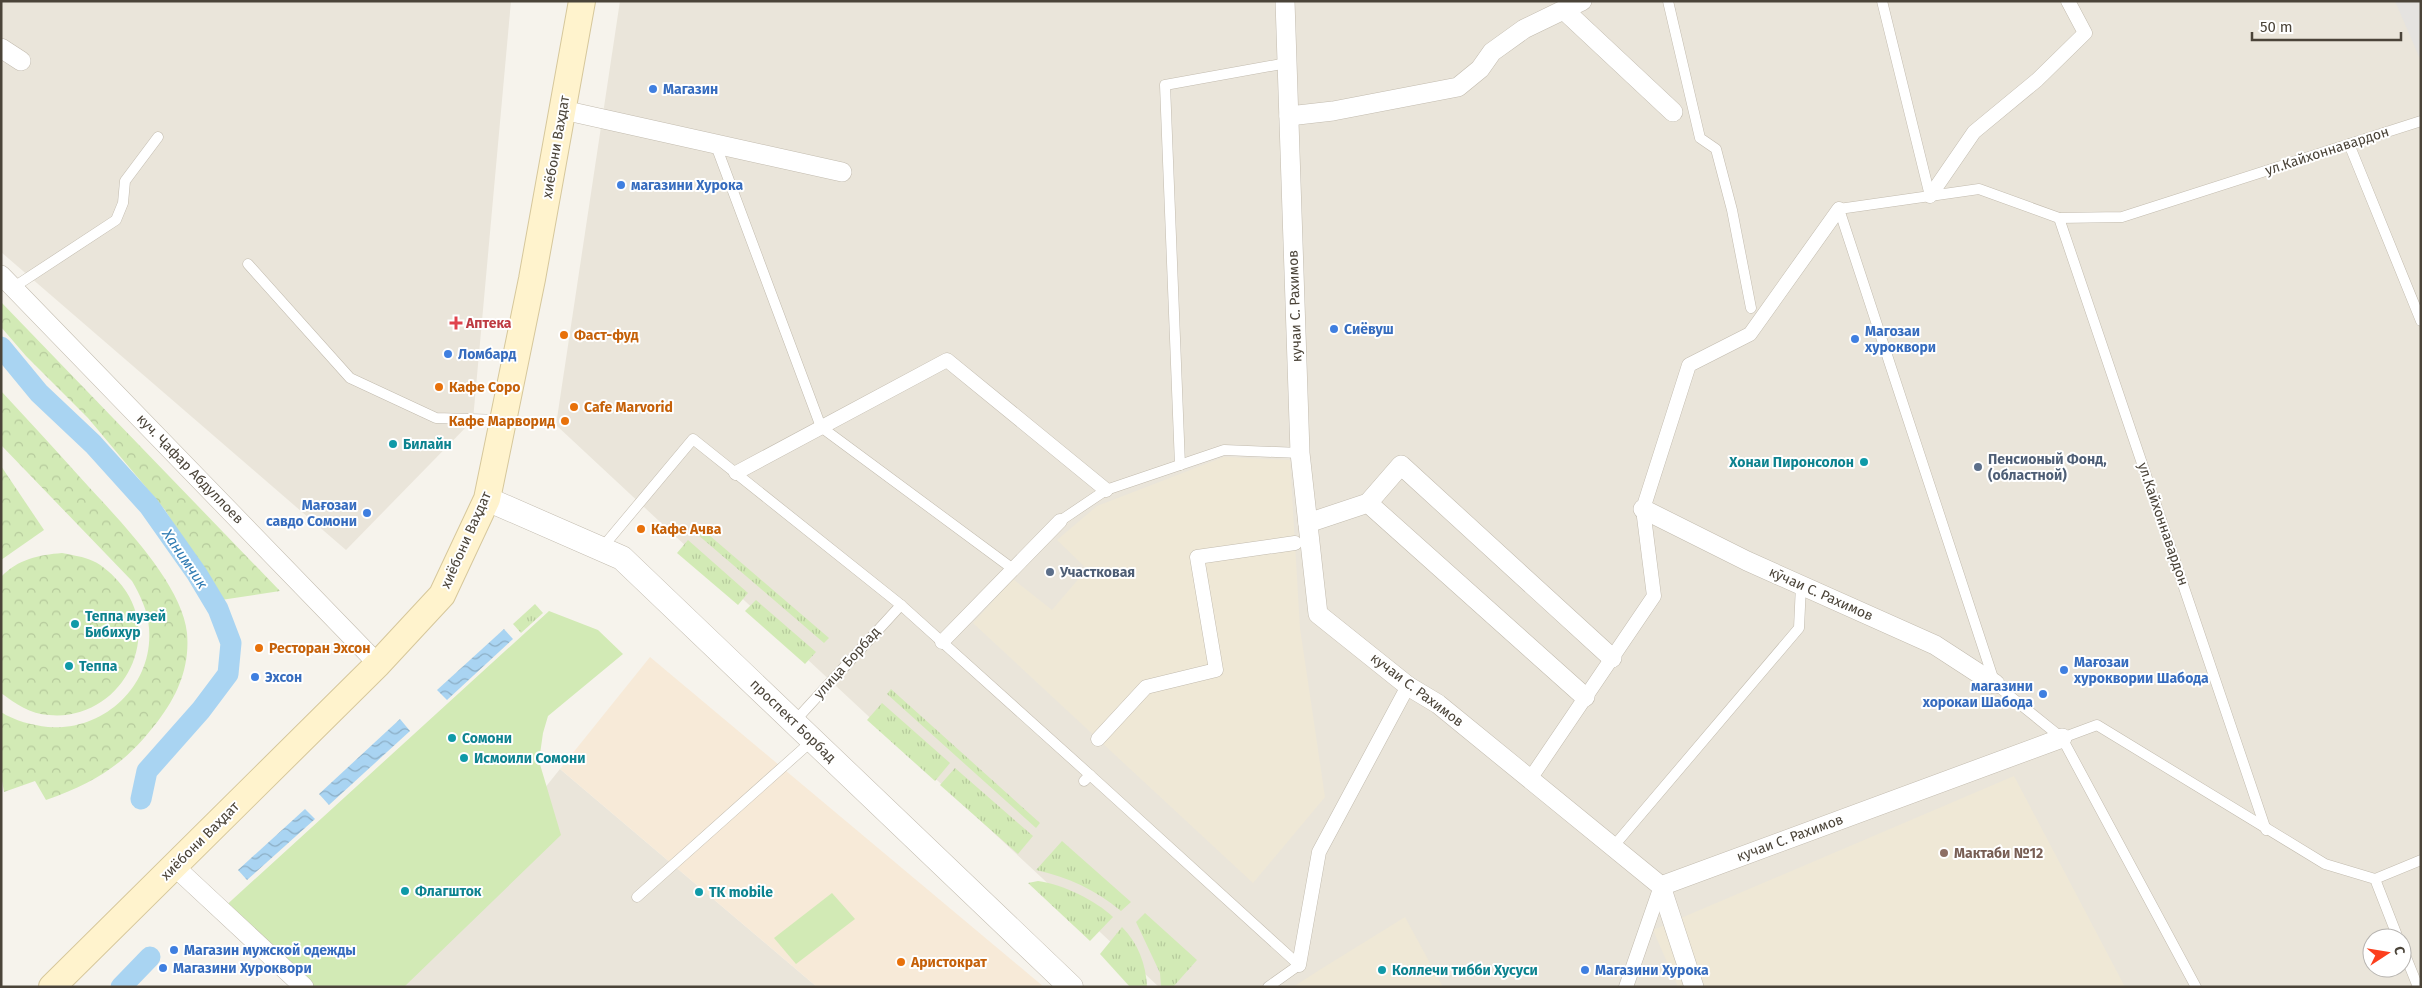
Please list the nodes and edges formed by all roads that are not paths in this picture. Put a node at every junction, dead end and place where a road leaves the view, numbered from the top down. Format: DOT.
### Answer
graph roads {
  1 [pos="582,1"];
  2 [pos="1285,1"];
  3 [pos="1582,1"];
  4 [pos="1668,1"];
  5 [pos="1882,1"];
  6 [pos="2068,1"];
  7 [pos="1554,9"];
  8 [pos="1,48"];
  9 [pos="21,61"];
  10 [pos="1287,63"];
  11 [pos="563,110"];
  12 [pos="1673,112"];
  13 [pos="1289,116"];
  14 [pos="2421,121"];
  15 [pos="158,137"];
  16 [pos="715,143"];
  17 [pos="2349,144"];
  18 [pos="842,172"];
  19 [pos="1930,196"];
  20 [pos="1839,209"];
  21 [pos="2059,218"];
  22 [pos="248,264"];
  23 [pos="7,281"];
  24 [pos="1751,308"];
  25 [pos="2421,321"];
  26 [pos="503,420"];
  27 [pos="822,427"];
  28 [pos="1300,453"];
  29 [pos="1180,464"];
  30 [pos="736,473"];
  31 [pos="1106,490"];
  32 [pos="487,499"];
  33 [pos="1368,503"];
  34 [pos="1643,509"];
  35 [pos="1060,520"];
  36 [pos="1308,523"];
  37 [pos="1294,543"];
  38 [pos="601,549"];
  39 [pos="1014,569"];
  40 [pos="1801,585"];
  41 [pos="901,605"];
  42 [pos="942,642"];
  43 [pos="1612,658"];
  44 [pos="378,664"];
  45 [pos="1995,684"];
  46 [pos="1408,686"];
  47 [pos="1585,697"];
  48 [pos="794,722"];
  49 [pos="2062,738"];
  50 [pos="1098,739"];
  51 [pos="813,740"];
  52 [pos="1530,779"];
  53 [pos="2266,830"];
  54 [pos="1613,847"];
  55 [pos="2421,860"];
  56 [pos="174,866"];
  57 [pos="2375,879"];
  58 [pos="1660,886"];
  59 [pos="637,897"];
  60 [pos="2394,928"];
  61 [pos="1299,965"];
  62 [pos="2412,972"];
  63 [pos="52,987"];
  64 [pos="304,987"];
  65 [pos="1071,987"];
  66 [pos="1268,987"];
  67 [pos="1626,987"];
  68 [pos="1694,987"];
  69 [pos="2196,987"];
  70 [pos="2418,987"];
  1 -- 11 [label="main road, хиёбони Ваҳдат"];
  2 -- 10 [label="street, кучаи С. Рахимов"];
  3 -- 7 [label="street"];
  4 -- 24 [label="lane"];
  5 -- 19 [label="lane"];
  6 -- 19 [label="street"];
  7 -- 12 [label="street"];
  7 -- 13 [label="street"];
  8 -- 9 [label="street"];
  10 -- 13 [label="street, кучаи С. Рахимов"];
  10 -- 29 [label="lane"];
  11 -- 16 [label="street"];
  11 -- 26 [label="main road, хиёбони Ваҳдат"];
  13 -- 28 [label="street, кучаи С. Рахимов"];
  14 -- 17 [label="lane, ул.Кайхоннавардон"];
  15 -- 23 [label="lane"];
  16 -- 18 [label="street"];
  16 -- 27 [label="lane"];
  17 -- 21 [label="lane, ул.Кайхоннавардон"];
  17 -- 25 [label="lane"];
  19 -- 20 [label="lane, ул.Кайхоннавардон"];
  19 -- 21 [label="lane, ул.Кайхоннавардон"];
  20 -- 34 [label="street"];
  20 -- 45 [label="lane"];
  21 -- 53 [label="lane, ул.Кайхоннавардон"];
  22 -- 26 [label="lane"];
  23 -- 44 [label="street, куч. Ҷафар Абдуллоев"];
  26 -- 32 [label="main road, хиёбони Ваҳдат"];
  27 -- 30 [label="street"];
  27 -- 31 [label="street"];
  27 -- 39 [label="lane"];
  28 -- 29 [label="lane"];
  28 -- 36 [label="street, кучаи С. Рахимов"];
  29 -- 31 [label="lane"];
  30 -- 38 [label="lane"];
  30 -- 41 [label="lane"];
  31 -- 35 [label="lane"];
  32 -- 38 [label="street, проспект Борбад"];
  32 -- 44 [label="main road, хиёбони Ваҳдат"];
  33 -- 36 [label="street"];
  33 -- 43 [label="street"];
  33 -- 47 [label="street"];
  34 -- 40 [label="street, кӯчаи С. Рахимов"];
  34 -- 43 [label="street"];
  35 -- 39 [label="street"];
  36 -- 46 [label="street, кучаи С. Рахимов"];
  37 -- 50 [label="street"];
  38 -- 48 [label="street, проспект Борбад"];
  39 -- 42 [label="street"];
  40 -- 45 [label="street, кӯчаи С. Рахимов"];
  40 -- 54 [label="lane"];
  41 -- 42 [label="lane"];
  41 -- 48 [label="lane, улица Борбад"];
  42 -- 61 [label="lane"];
  43 -- 47 [label="street"];
  44 -- 56 [label="main road, хиёбони Ваҳдат"];
  45 -- 49 [label="lane"];
  46 -- 52 [label="street, кучаи С. Рахимов"];
  46 -- 61 [label="street"];
  47 -- 52 [label="street"];
  48 -- 51 [label="street, проспект Борбад"];
  49 -- 53 [label="lane"];
  49 -- 58 [label="street, кучаи С. Рахимов"];
  49 -- 69 [label="lane"];
  51 -- 59 [label="lane"];
  51 -- 65 [label="street, проспект Борбад"];
  52 -- 54 [label="street, кучаи С. Рахимов"];
  53 -- 57 [label="lane"];
  54 -- 58 [label="street, кучаи С. Рахимов"];
  55 -- 57 [label="lane"];
  56 -- 63 [label="main road, хиёбони Ваҳдат"];
  56 -- 64 [label="street"];
  57 -- 60 [label="lane"];
  58 -- 67 [label="street"];
  58 -- 68 [label="street"];
  61 -- 66 [label="lane"];
  62 -- 70 [label="lane"];
}
